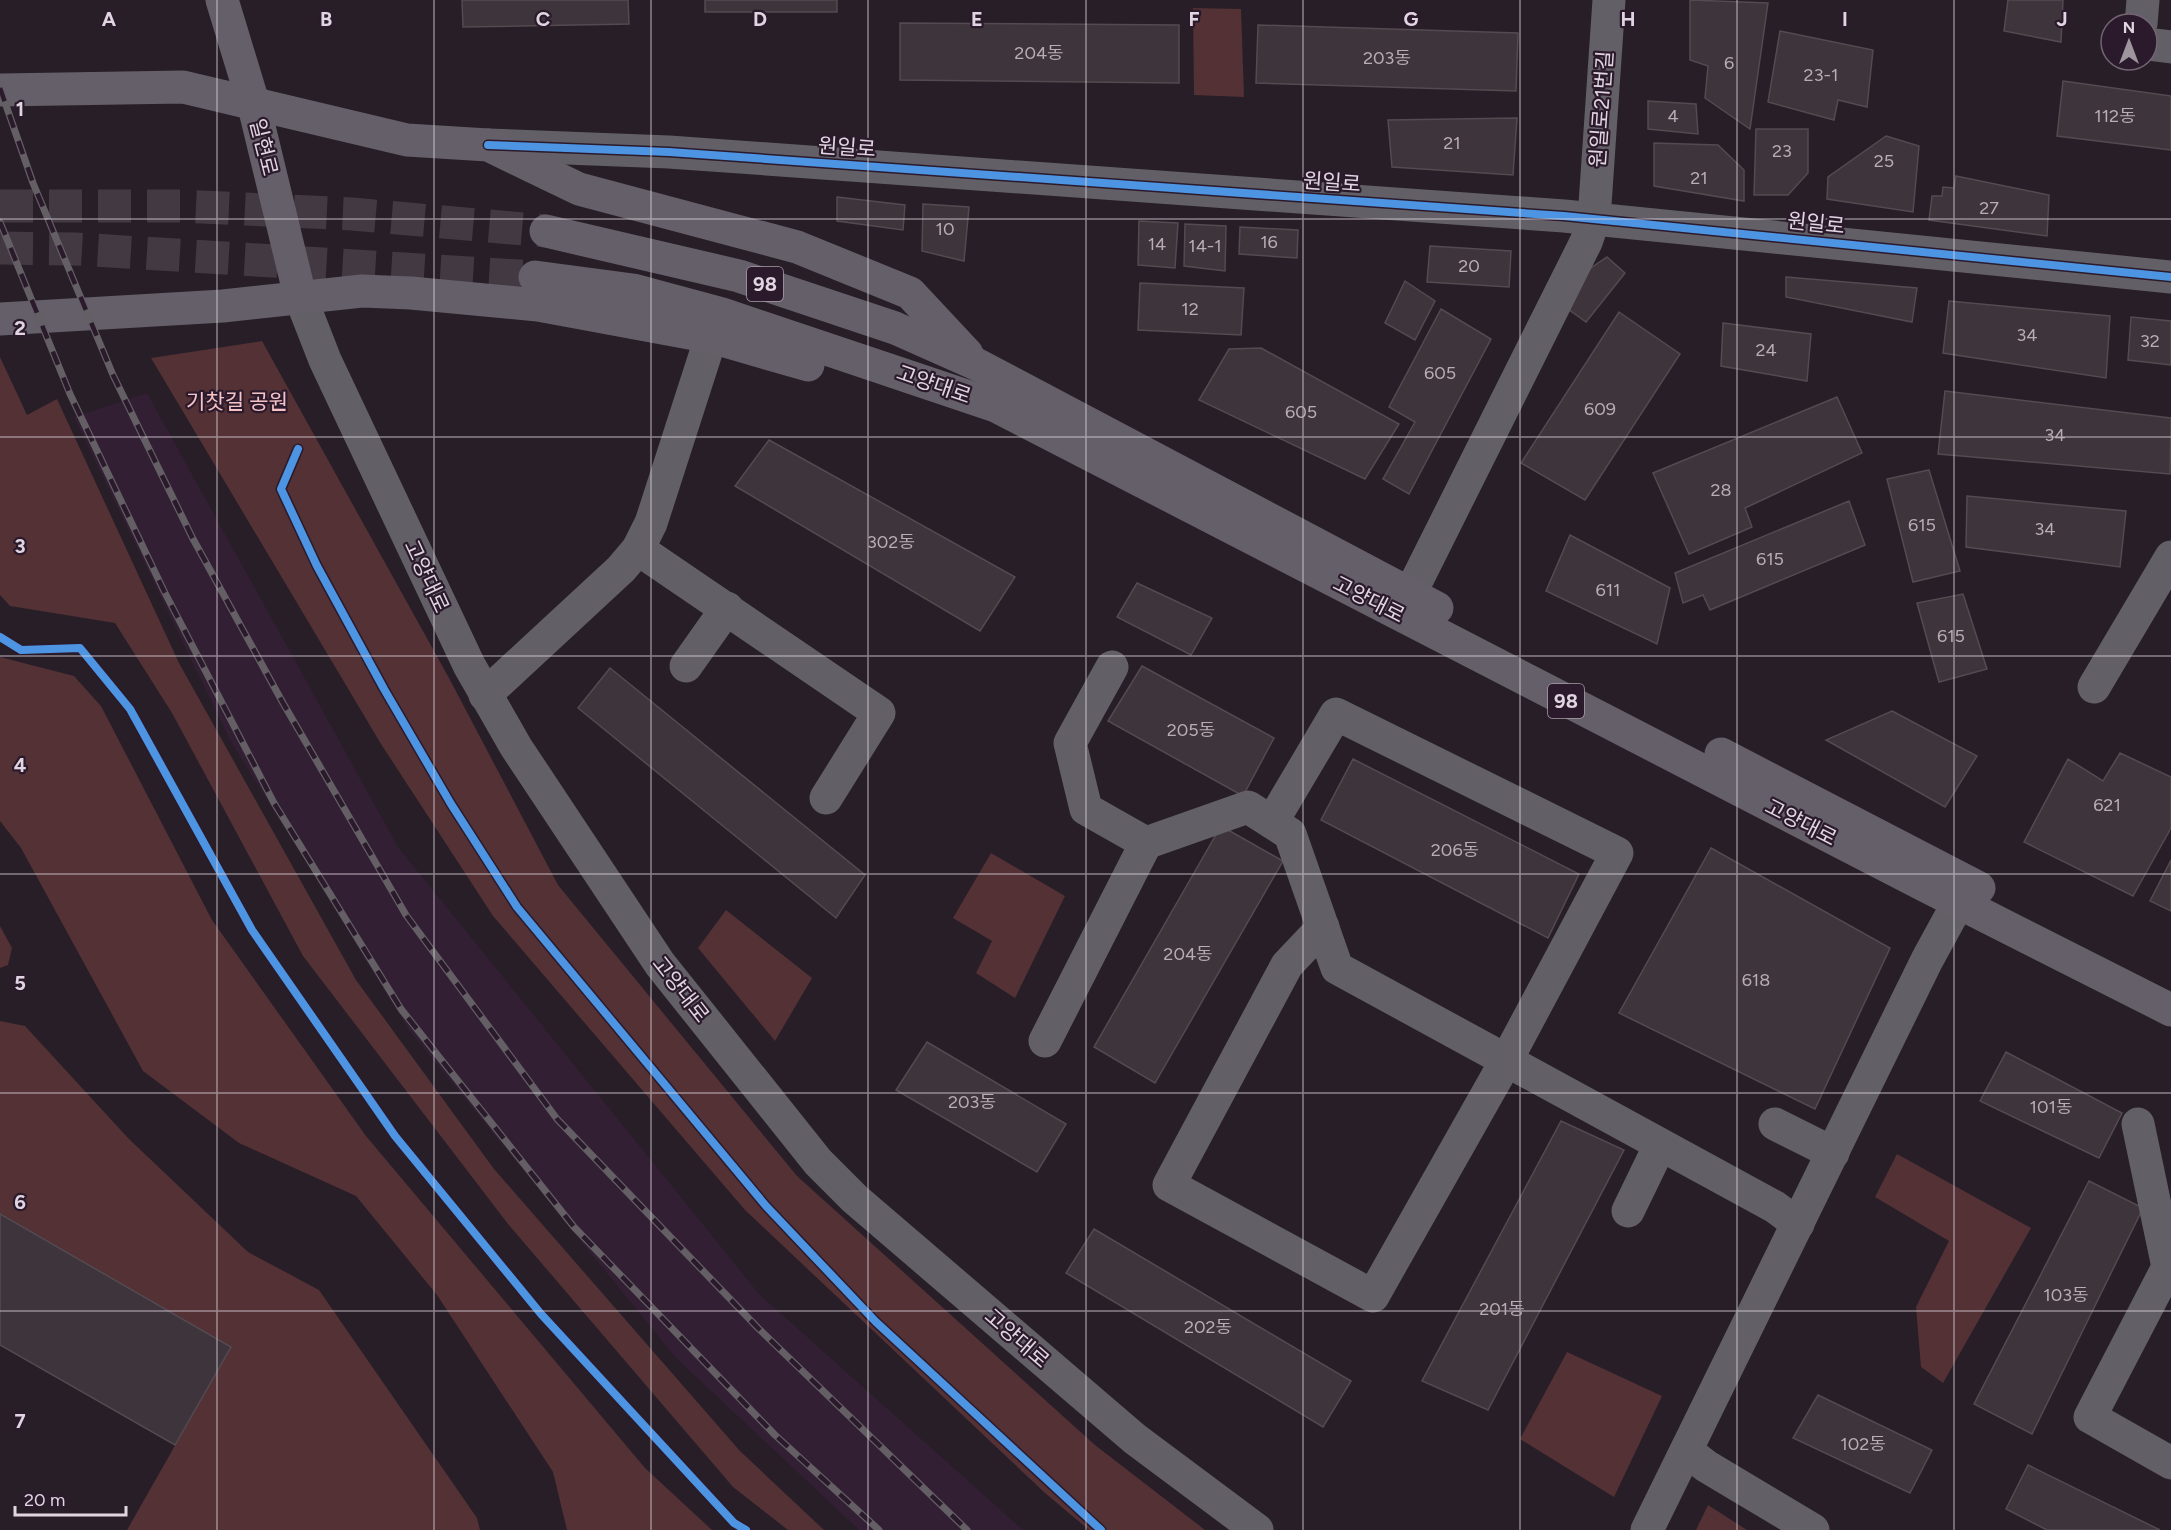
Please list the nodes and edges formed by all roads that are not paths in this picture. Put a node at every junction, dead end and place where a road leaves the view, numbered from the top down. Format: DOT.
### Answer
graph roads {
  1 [pos="222,0"];
  2 [pos="1608,0"];
  3 [pos="0,90"];
  4 [pos="253,102"];
  5 [pos="488,145"];
  6 [pos="1594,219"];
  7 [pos="546,231"];
  8 [pos="535,277"];
  9 [pos="2171,277"];
  10 [pos="300,296"];
  11 [pos="0,319"];
  12 [pos="711,337"];
  13 [pos="976,364"];
  14 [pos="962,393"];
  15 [pos="638,549"];
  16 [pos="2171,557"];
  17 [pos="1410,594"];
  18 [pos="727,608"];
  19 [pos="686,666"];
  20 [pos="1112,667"];
  21 [pos="2094,687"];
  22 [pos="485,695"];
  23 [pos="826,798"];
  24 [pos="1272,822"];
  25 [pos="1146,843"];
  26 [pos="1964,892"];
  27 [pos="1323,927"];
  28 [pos="2171,985"];
  29 [pos="2171,1010"];
  30 [pos="1045,1041"];
  31 [pos="1506,1061"];
  32 [pos="1775,1124"];
  33 [pos="2138,1124"];
  34 [pos="1660,1145"];
  35 [pos="1833,1153"];
  36 [pos="1628,1211"];
  37 [pos="1798,1224"];
  38 [pos="1687,1451"];
  39 [pos="2171,1463"];
  40 [pos="1257,1530"];
  41 [pos="1647,1530"];
  42 [pos="1813,1530"];
  1 -- 4 [label="main road, 일현로"];
  2 -- 6 [label="street, 원일로21번길"];
  3 -- 4 [label="main road"];
  4 -- 5 [label="main road"];
  4 -- 10 [label="main road, 일현로"];
  5 -- 6 [label="street, 원일로"];
  5 -- 13 [label="main road"];
  6 -- 9 [label="street, 원일로"];
  6 -- 17 [label="street, 원일로21번길"];
  7 -- 13 [label="main road, 고양대로 / 98"];
  8 -- 14 [label="main road, 고양대로 / 98"];
  10 -- 11 [label="main road"];
  10 -- 12 [label="main road"];
  10 -- 22 [label="street, 고양대로"];
  12 -- 14 [label="main road"];
  12 -- 15 [label="street"];
  13 -- 17 [label="main road, 고양대로 / 98"];
  14 -- 26 [label="main road, 고양대로 / 98"];
  15 -- 18 [label="street"];
  15 -- 22 [label="street"];
  16 -- 21 [label="street"];
  17 -- 26 [label="main road, 고양대로 / 98"];
  18 -- 19 [label="street"];
  18 -- 23 [label="street"];
  20 -- 25 [label="street"];
  22 -- 40 [label="street, 고양대로"];
  24 -- 25 [label="street"];
  24 -- 27 [label="street"];
  24 -- 31 [label="street"];
  25 -- 30 [label="street"];
  26 -- 28 [label="main road, 고양대로 / 98"];
  26 -- 29 [label="main road, 고양대로 / 98"];
  26 -- 35 [label="street"];
  27 -- 31 [label="street"];
  27 -- 31 [label="street"];
  31 -- 34 [label="street"];
  32 -- 35 [label="street"];
  33 -- 39 [label="street"];
  34 -- 36 [label="street"];
  34 -- 37 [label="street"];
  35 -- 37 [label="street"];
  37 -- 38 [label="street"];
  38 -- 41 [label="street"];
  38 -- 42 [label="street"];
}
